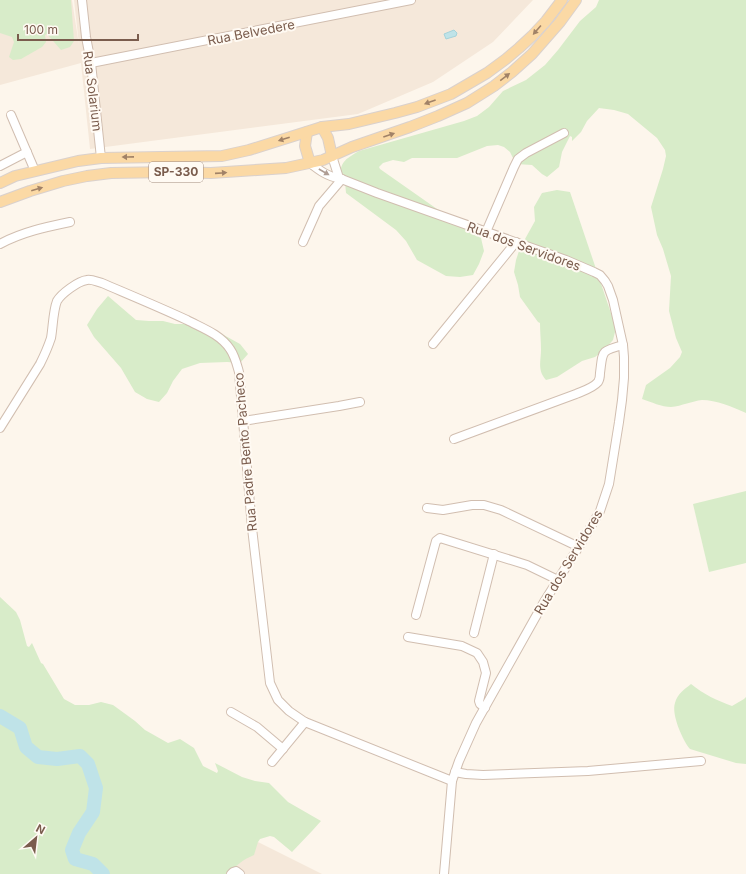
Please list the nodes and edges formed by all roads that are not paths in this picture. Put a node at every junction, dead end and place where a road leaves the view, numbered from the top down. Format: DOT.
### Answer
graph roads {
  1 [pos="82,0"];
  2 [pos="411,0"];
  3 [pos="562,0"];
  4 [pos="576,0"];
  5 [pos="91,63"];
  6 [pos="11,115"];
  7 [pos="322,127"];
  8 [pos="307,132"];
  9 [pos="564,133"];
  10 [pos="27,152"];
  11 [pos="332,156"];
  12 [pos="101,158"];
  13 [pos="310,163"];
  14 [pos="0,166"];
  15 [pos="36,171"];
  16 [pos="340,179"];
  17 [pos="0,183"];
  18 [pos="0,202"];
  19 [pos="70,222"];
  20 [pos="486,232"];
  21 [pos="303,242"];
  22 [pos="516,242"];
  23 [pos="0,244"];
  24 [pos="432,344"];
  25 [pos="623,345"];
  26 [pos="360,402"];
  27 [pos="243,421"];
  28 [pos="0,428"];
  29 [pos="454,439"];
  30 [pos="427,508"];
  31 [pos="579,547"];
  32 [pos="494,554"];
  33 [pos="558,580"];
  34 [pos="416,615"];
  35 [pos="474,633"];
  36 [pos="408,637"];
  37 [pos="485,708"];
  38 [pos="231,712"];
  39 [pos="305,722"];
  40 [pos="283,749"];
  41 [pos="701,761"];
  42 [pos="272,762"];
  43 [pos="455,772"];
  44 [pos="452,781"];
  45 [pos="231,874"];
  46 [pos="240,874"];
  47 [pos="444,874"];
  1 -- 5 [label="street, Rua Solarium"];
  2 -- 5 [label="street, Rua Belvedere"];
  3 -- 7 [label="main road, SP-330, one-way"];
  11 -- 4 [label="main road, SP-330, one-way"];
  5 -- 12 [label="street, Rua Solarium"];
  6 -- 10 [label="street"];
  7 -- 8 [label="main road, SP-330"];
  7 -- 11 [label="main road"];
  8 -- 12 [label="main road, SP-330, one-way"];
  8 -- 13 [label="main road"];
  9 -- 20 [label="street"];
  10 -- 14 [label="street"];
  10 -- 15 [label="street"];
  11 -- 13 [label="main road, SP-330"];
  11 -- 16 [label="street"];
  12 -- 15 [label="main road, SP-330"];
  13 -- 16 [label="street, Rua dos Servidores, one-way"];
  18 -- 13 [label="main road, SP-330, one-way"];
  15 -- 17 [label="main road, SP-330"];
  16 -- 20 [label="street, Rua dos Servidores"];
  16 -- 21 [label="street"];
  19 -- 23 [label="street"];
  20 -- 22 [label="street, Rua dos Servidores"];
  22 -- 24 [label="street"];
  22 -- 25 [label="street, Rua dos Servidores"];
  25 -- 29 [label="street"];
  25 -- 31 [label="street, Rua dos Servidores"];
  26 -- 27 [label="street"];
  27 -- 28 [label="street, Rua Padre Bento Pacheco"];
  27 -- 39 [label="street, Rua Padre Bento Pacheco"];
  30 -- 31 [label="street"];
  31 -- 33 [label="street, Rua dos Servidores"];
  32 -- 33 [label="street"];
  32 -- 34 [label="street"];
  32 -- 35 [label="street"];
  33 -- 37 [label="street, Rua dos Servidores"];
  36 -- 37 [label="street"];
  37 -- 43 [label="street, Rua dos Servidores"];
  38 -- 40 [label="street"];
  39 -- 40 [label="street"];
  39 -- 44 [label="street, Rua Padre Bento Pacheco"];
  40 -- 42 [label="street"];
  41 -- 43 [label="street"];
  43 -- 44 [label="street, Rua dos Servidores"];
  44 -- 47 [label="street, Rua dos Servidores"];
  45 -- 46 [label="street"];
}
